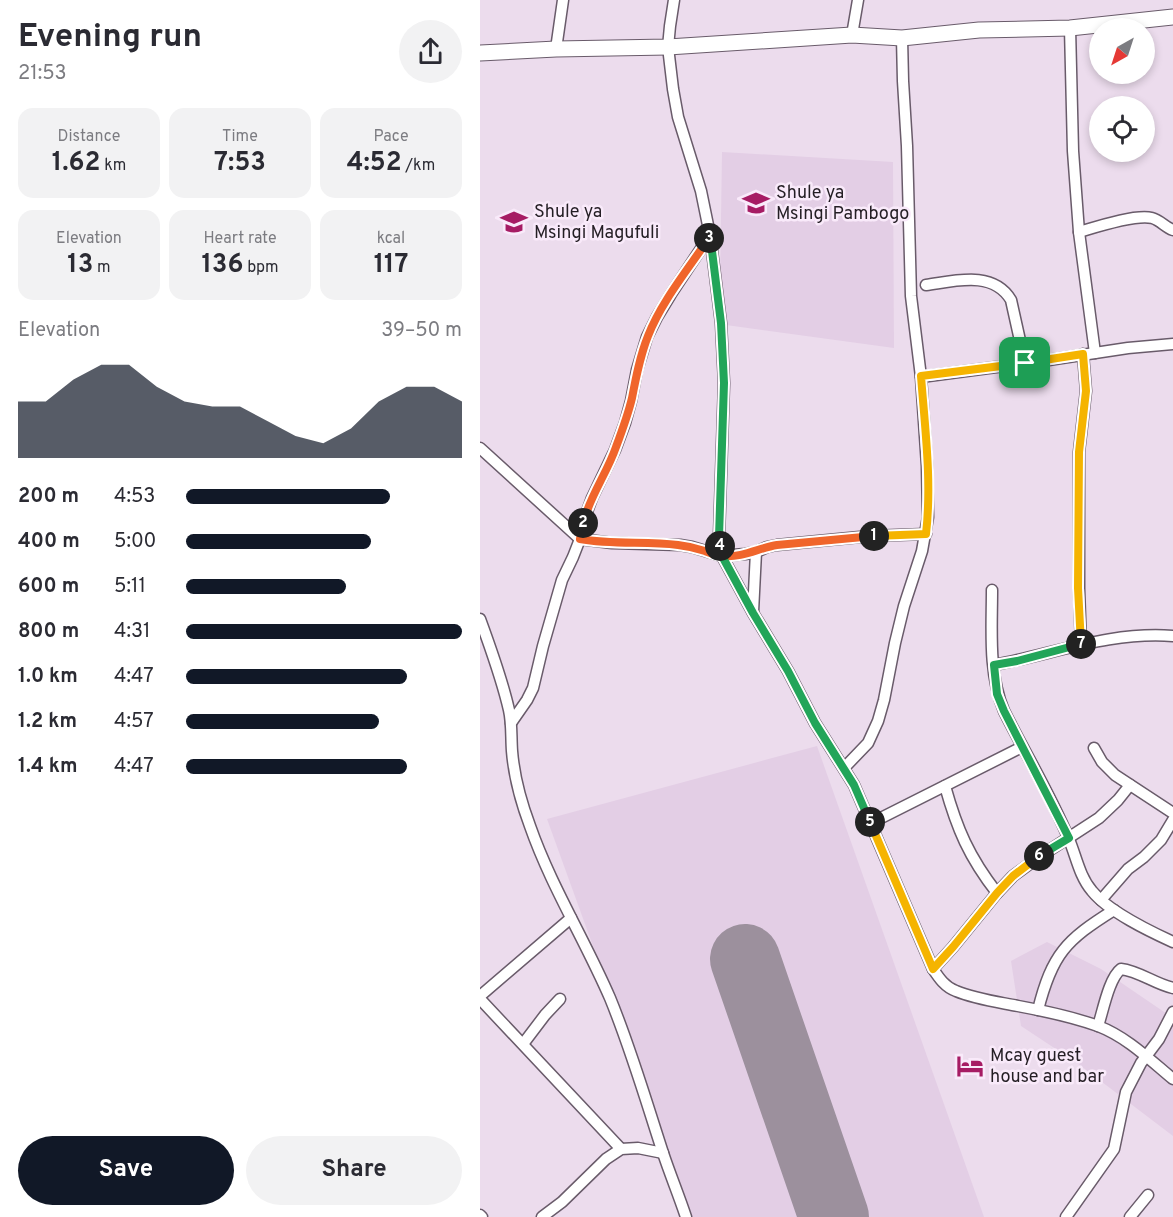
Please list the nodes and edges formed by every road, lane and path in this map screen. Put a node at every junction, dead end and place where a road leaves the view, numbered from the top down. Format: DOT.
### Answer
graph roads {
  1 [pos="563,0"];
  2 [pos="674,0"];
  3 [pos="858,0"];
  4 [pos="1173,17"];
  5 [pos="1070,28"];
  6 [pos="852,35"];
  7 [pos="902,38"];
  8 [pos="668,47"];
  9 [pos="556,49"];
  10 [pos="480,53"];
  11 [pos="1173,230"];
  12 [pos="1079,232"];
  13 [pos="710,235"];
  14 [pos="926,285"];
  15 [pos="1173,344"];
  16 [pos="1089,353"];
  17 [pos="1025,363"];
  18 [pos="921,376"];
  19 [pos="480,448"];
  20 [pos="926,534"];
  21 [pos="580,539"];
  22 [pos="756,552"];
  23 [pos="722,556"];
  24 [pos="992,590"];
  25 [pos="753,613"];
  26 [pos="480,619"];
  27 [pos="1173,636"];
  28 [pos="1081,644"];
  29 [pos="994,665"];
  30 [pos="511,723"];
  31 [pos="1022,747"];
  32 [pos="1094,748"];
  33 [pos="844,768"];
  34 [pos="1130,785"];
  35 [pos="945,786"];
  36 [pos="1173,813"];
  37 [pos="1173,820"];
  38 [pos="871,823"];
  39 [pos="1069,838"];
  40 [pos="997,893"];
  41 [pos="1101,900"];
  42 [pos="1114,910"];
  43 [pos="571,918"];
  44 [pos="1173,942"];
  45 [pos="933,969"];
  46 [pos="1173,988"];
  47 [pos="480,998"];
  48 [pos="560,999"];
  49 [pos="1038,1010"];
  50 [pos="1173,1012"];
  51 [pos="1098,1026"];
  52 [pos="523,1044"];
  53 [pos="1146,1057"];
  54 [pos="1173,1079"];
  55 [pos="621,1149"];
  56 [pos="663,1153"];
  57 [pos="1148,1195"];
  58 [pos="542,1217"];
  59 [pos="686,1217"];
  60 [pos="1066,1217"];
  61 [pos="1130,1217"];
  1 -- 9 [label="street"];
  2 -- 8 [label="street"];
  3 -- 6 [label="street"];
  4 -- 5 [label="street"];
  5 -- 7 [label="street"];
  5 -- 12 [label="street"];
  6 -- 7 [label="street"];
  6 -- 8 [label="street"];
  7 -- 18 [label="street"];
  8 -- 9 [label="street"];
  8 -- 13 [label="street"];
  9 -- 10 [label="street"];
  11 -- 12 [label="street"];
  12 -- 16 [label="street"];
  13 -- 21 [label="street"];
  13 -- 23 [label="street"];
  14 -- 17 [label="street"];
  15 -- 16 [label="street"];
  16 -- 17 [label="street"];
  16 -- 28 [label="street"];
  17 -- 18 [label="street"];
  18 -- 20 [label="street"];
  19 -- 21 [label="street"];
  20 -- 22 [label="street"];
  20 -- 33 [label="street"];
  21 -- 23 [label="street"];
  21 -- 30 [label="street"];
  22 -- 23 [label="street"];
  22 -- 25 [label="street"];
  23 -- 25 [label="street"];
  24 -- 29 [label="street"];
  25 -- 33 [label="street"];
  26 -- 30 [label="street"];
  27 -- 28 [label="street"];
  28 -- 29 [label="street"];
  29 -- 31 [label="street"];
  30 -- 43 [label="street"];
  31 -- 35 [label="street"];
  31 -- 39 [label="street"];
  32 -- 34 [label="street"];
  33 -- 38 [label="street"];
  34 -- 36 [label="street"];
  34 -- 39 [label="street"];
  35 -- 38 [label="street"];
  35 -- 40 [label="street"];
  37 -- 41 [label="street"];
  38 -- 45 [label="street"];
  39 -- 40 [label="street"];
  39 -- 41 [label="street"];
  40 -- 45 [label="street"];
  41 -- 42 [label="street"];
  42 -- 44 [label="street"];
  42 -- 49 [label="street"];
  43 -- 47 [label="street"];
  43 -- 56 [label="street"];
  45 -- 49 [label="street"];
  46 -- 51 [label="street"];
  47 -- 52 [label="street"];
  48 -- 52 [label="street"];
  49 -- 51 [label="street"];
  50 -- 53 [label="street"];
  51 -- 53 [label="street"];
  52 -- 55 [label="street"];
  53 -- 54 [label="street"];
  53 -- 60 [label="street"];
  55 -- 56 [label="street"];
  55 -- 58 [label="street"];
  56 -- 59 [label="street"];
  57 -- 61 [label="street"];
}
